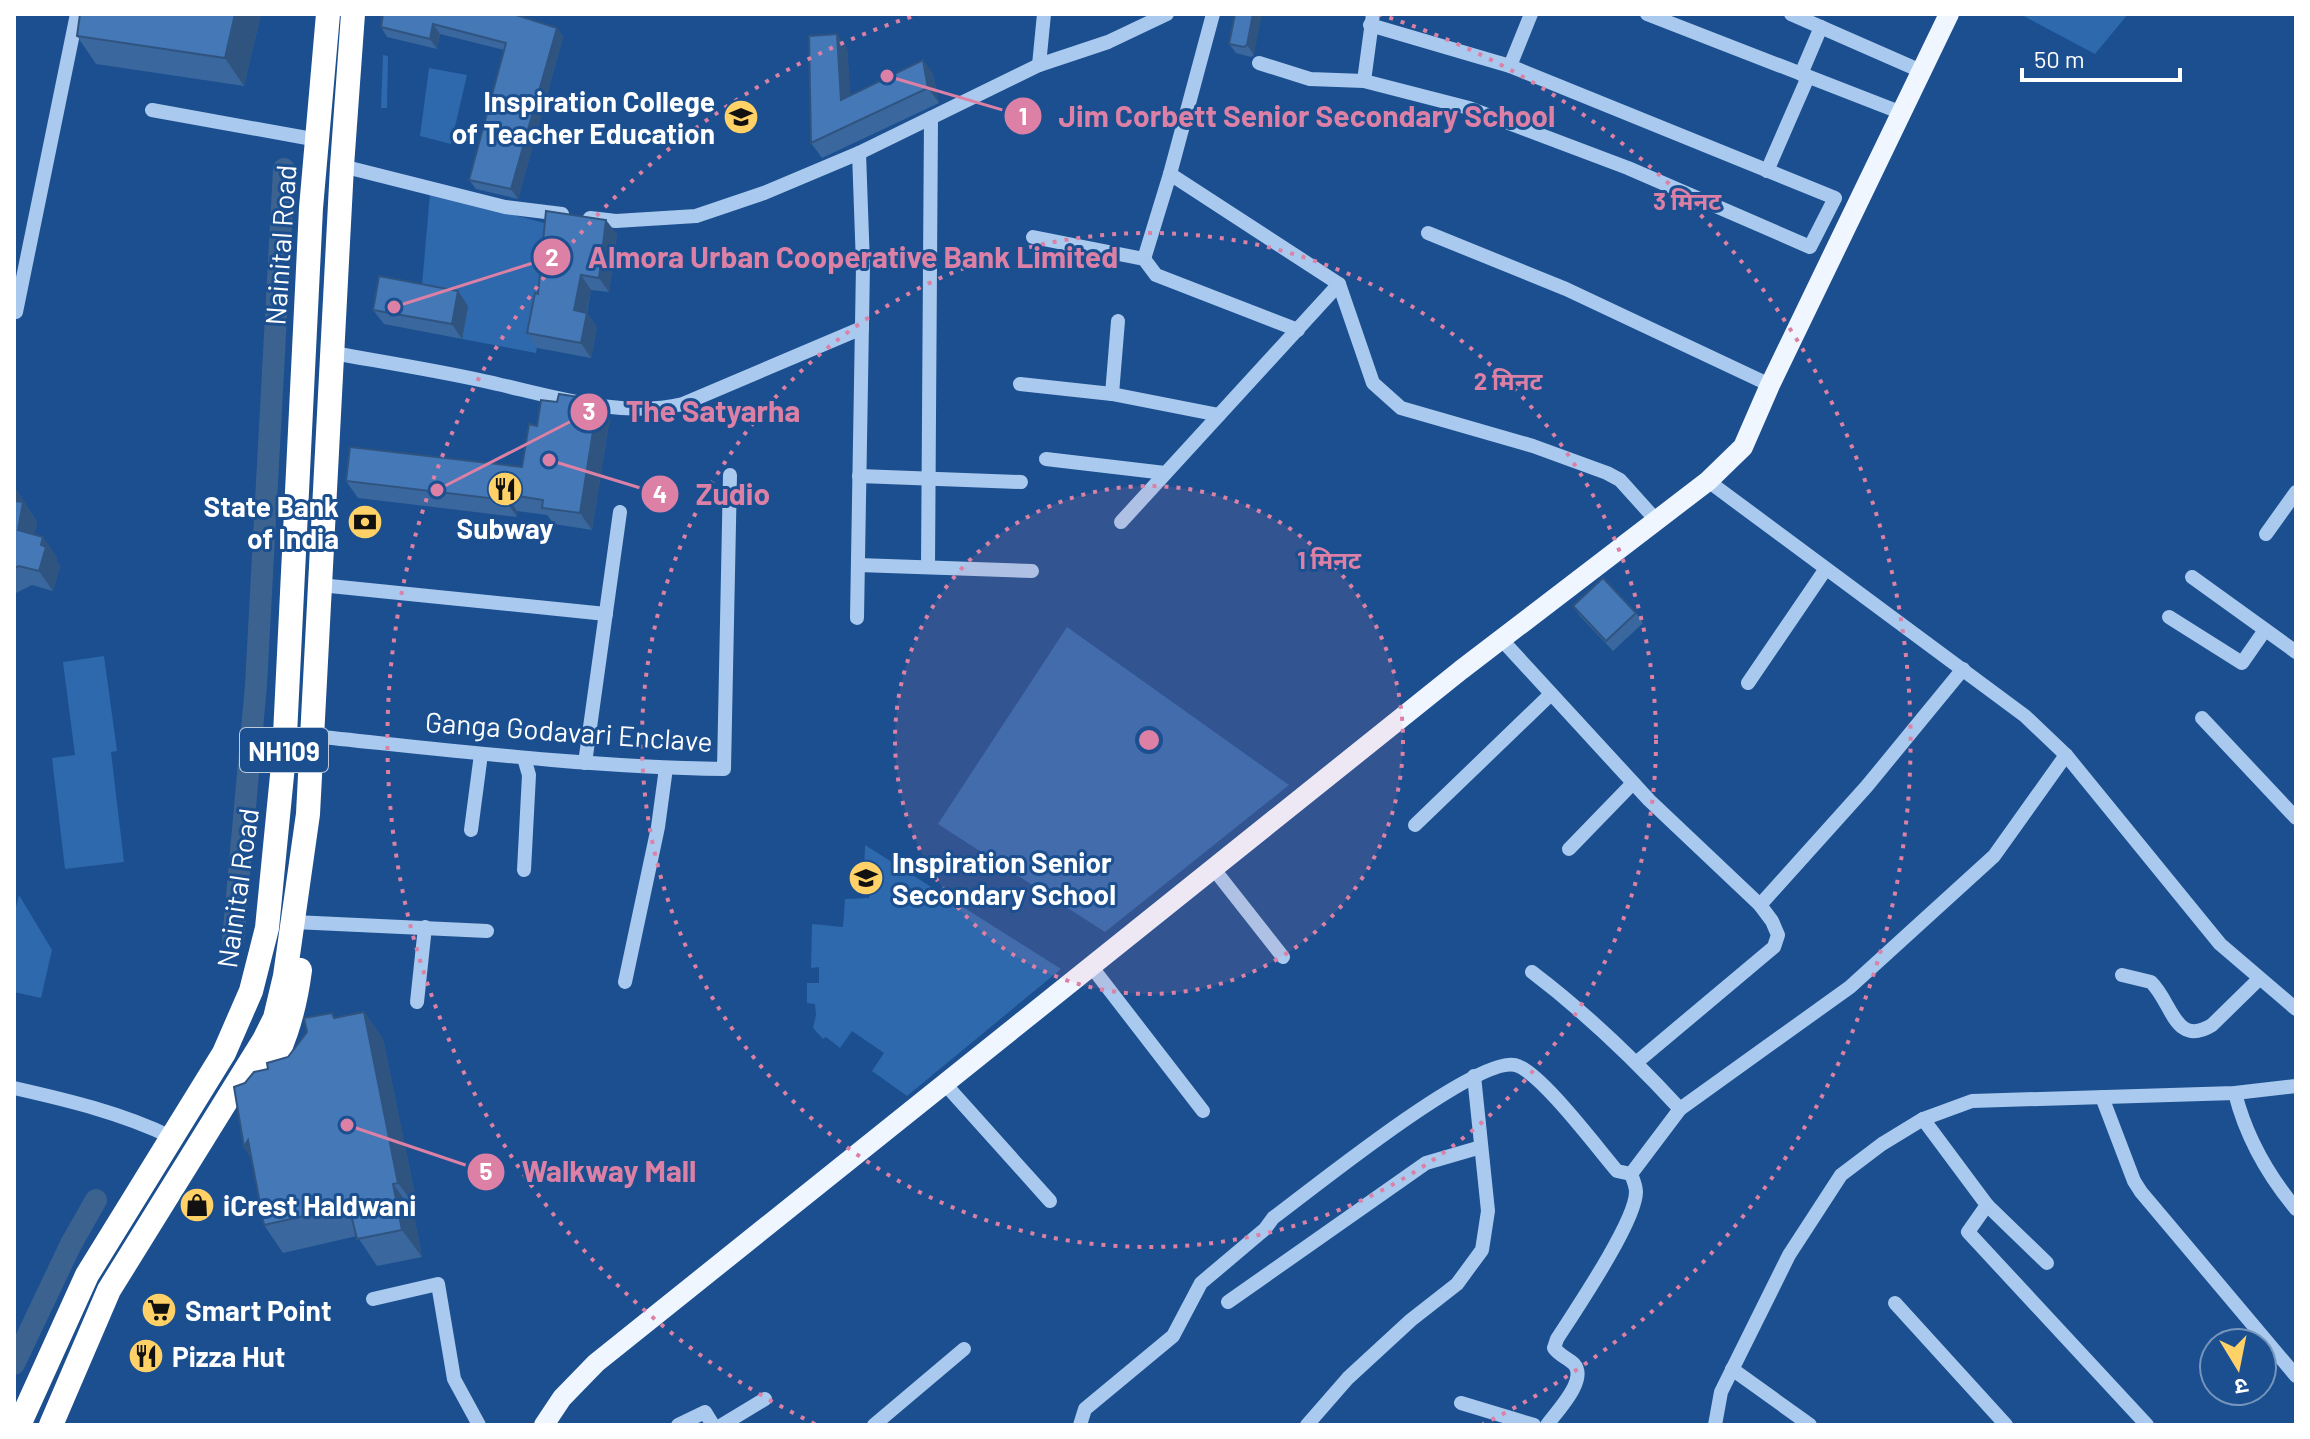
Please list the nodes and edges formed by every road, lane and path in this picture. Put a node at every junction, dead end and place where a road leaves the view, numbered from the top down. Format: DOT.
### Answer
graph roads {
  1 [pos="77,14"];
  2 [pos="328,14"];
  3 [pos="353,14"];
  4 [pos="1044,14"];
  5 [pos="1167,14"];
  6 [pos="1213,14"];
  7 [pos="1531,14"];
  8 [pos="1647,14"];
  9 [pos="1791,14"];
  10 [pos="1949,14"];
  11 [pos="1372,19"];
  12 [pos="1821,27"];
  13 [pos="1259,63"];
  14 [pos="1039,65"];
  15 [pos="1510,66"];
  16 [pos="1921,71"];
  17 [pos="1804,76"];
  18 [pos="1364,81"];
  19 [pos="320,107"];
  20 [pos="152,110"];
  21 [pos="346,110"];
  22 [pos="1902,113"];
  23 [pos="931,118"];
  24 [pos="316,152"];
  25 [pos="859,153"];
  26 [pos="343,155"];
  27 [pos="1767,171"];
  28 [pos="1170,174"];
  29 [pos="1428,233"];
  30 [pos="1033,237"];
  31 [pos="1144,259"];
  32 [pos="1339,284"];
  33 [pos="16,312"];
  34 [pos="1118,321"];
  35 [pos="862,328"];
  36 [pos="1298,330"];
  37 [pos="333,353"];
  38 [pos="1020,384"];
  39 [pos="1770,385"];
  40 [pos="1112,394"];
  41 [pos="1219,415"];
  42 [pos="1046,459"];
  43 [pos="1165,473"];
  44 [pos="730,475"];
  45 [pos="859,476"];
  46 [pos="929,478"];
  47 [pos="1708,481"];
  48 [pos="1021,482"];
  49 [pos="2296,492"];
  50 [pos="620,512"];
  51 [pos="1656,520"];
  52 [pos="1121,522"];
  53 [pos="2266,534"];
  54 [pos="858,565"];
  55 [pos="928,566"];
  56 [pos="1825,570"];
  57 [pos="1032,571"];
  58 [pos="2192,577"];
  59 [pos="320,585"];
  60 [pos="606,614"];
  61 [pos="2169,617"];
  62 [pos="857,618"];
  63 [pos="2265,630"];
  64 [pos="1501,639"];
  65 [pos="2296,652"];
  66 [pos="1963,669"];
  67 [pos="1748,683"];
  68 [pos="1551,694"];
  69 [pos="2202,718"];
  70 [pos="312,736"];
  71 [pos="481,754"];
  72 [pos="2066,755"];
  73 [pos="524,758"];
  74 [pos="585,763"];
  75 [pos="666,768"];
  76 [pos="1633,783"];
  77 [pos="2296,818"];
  78 [pos="1415,825"];
  79 [pos="471,830"];
  80 [pos="1569,849"];
  81 [pos="1213,868"];
  82 [pos="524,870"];
  83 [pos="1760,905"];
  84 [pos="294,922"];
  85 [pos="425,927"];
  86 [pos="487,931"];
  87 [pos="1283,957"];
  88 [pos="1091,966"];
  89 [pos="1532,972"];
  90 [pos="2122,975"];
  91 [pos="2259,979"];
  92 [pos="625,982"];
  93 [pos="417,1002"];
  94 [pos="2296,1009"];
  95 [pos="1637,1062"];
  96 [pos="1474,1076"];
  97 [pos="945,1084"];
  98 [pos="2296,1086"];
  99 [pos="14,1088"];
  100 [pos="2235,1093"];
  101 [pos="2102,1097"];
  102 [pos="1680,1109"];
  103 [pos="1203,1111"];
  104 [pos="1923,1119"];
  105 [pos="171,1137"];
  106 [pos="1481,1147"];
  107 [pos="1631,1174"];
  108 [pos="1050,1201"];
  109 [pos="1987,1205"];
  110 [pos="2296,1209"];
  111 [pos="2047,1263"];
  112 [pos="373,1299"];
  113 [pos="1228,1302"];
  114 [pos="1895,1303"];
  115 [pos="964,1349"];
  116 [pos="1732,1369"];
  117 [pos="2296,1376"];
  118 [pos="765,1399"];
  119 [pos="1461,1403"];
  120 [pos="19,1425"];
  121 [pos="51,1425"];
  122 [pos="479,1425"];
  123 [pos="544,1425"];
  124 [pos="678,1425"];
  125 [pos="713,1425"];
  126 [pos="722,1425"];
  127 [pos="874,1425"];
  128 [pos="1080,1425"];
  129 [pos="1307,1425"];
  130 [pos="1534,1425"];
  131 [pos="1547,1425"];
  132 [pos="1715,1425"];
  133 [pos="1810,1425"];
  134 [pos="2006,1425"];
  135 [pos="2147,1425"];
  1 -- 33 [label="street"];
  2 -- 19 [label="highway, Nainital Road / NH109"];
  3 -- 21 [label="highway, Nainital Road / NH109"];
  4 -- 14 [label="street"];
  5 -- 14 [label="street"];
  6 -- 28 [label="street"];
  7 -- 15 [label="street"];
  8 -- 17 [label="street"];
  9 -- 12 [label="street"];
  10 -- 16 [label="main road"];
  11 -- 15 [label="street"];
  11 -- 18 [label="street"];
  12 -- 16 [label="street"];
  12 -- 17 [label="street"];
  13 -- 18 [label="street"];
  14 -- 23 [label="street"];
  15 -- 27 [label="street"];
  16 -- 22 [label="main road"];
  17 -- 22 [label="street"];
  17 -- 27 [label="street"];
  18 -- 27 [label="street"];
  19 -- 21 [label="highway"];
  19 -- 24 [label="highway, Nainital Road / NH109"];
  20 -- 24 [label="street"];
  21 -- 26 [label="highway, Nainital Road / NH109"];
  22 -- 39 [label="main road"];
  23 -- 25 [label="street"];
  23 -- 46 [label="street"];
  24 -- 26 [label="highway"];
  24 -- 105 [label="highway, Nainital Road / NH109"];
  25 -- 26 [label="street"];
  25 -- 35 [label="street"];
  26 -- 37 [label="highway, Nainital Road / NH109"];
  28 -- 31 [label="street"];
  28 -- 32 [label="street"];
  29 -- 39 [label="street"];
  30 -- 31 [label="street"];
  31 -- 36 [label="street"];
  32 -- 36 [label="street"];
  32 -- 51 [label="street"];
  34 -- 40 [label="street"];
  35 -- 37 [label="street"];
  35 -- 45 [label="street"];
  36 -- 41 [label="street"];
  37 -- 59 [label="highway, Nainital Road / NH109"];
  38 -- 40 [label="street"];
  39 -- 47 [label="main road"];
  40 -- 41 [label="street"];
  41 -- 43 [label="street"];
  42 -- 43 [label="street"];
  43 -- 52 [label="street"];
  44 -- 75 [label="street, Ganga Godavari Enclave"];
  45 -- 46 [label="street"];
  45 -- 54 [label="street"];
  46 -- 48 [label="street"];
  46 -- 55 [label="street"];
  47 -- 51 [label="main road"];
  47 -- 56 [label="street"];
  49 -- 53 [label="street"];
  50 -- 60 [label="street"];
  51 -- 64 [label="main road"];
  54 -- 55 [label="street"];
  54 -- 62 [label="street"];
  55 -- 57 [label="street"];
  56 -- 66 [label="street"];
  56 -- 67 [label="street"];
  58 -- 63 [label="street"];
  59 -- 60 [label="street"];
  59 -- 70 [label="highway, Nainital Road / NH109"];
  60 -- 74 [label="street"];
  61 -- 63 [label="street"];
  63 -- 65 [label="street"];
  64 -- 68 [label="street"];
  64 -- 81 [label="main road"];
  66 -- 72 [label="street"];
  66 -- 83 [label="street"];
  68 -- 76 [label="street"];
  68 -- 78 [label="street"];
  69 -- 77 [label="street"];
  70 -- 71 [label="street, Ganga Godavari Enclave"];
  70 -- 84 [label="highway, Nainital Road / NH109"];
  71 -- 73 [label="street, Ganga Godavari Enclave"];
  71 -- 79 [label="street"];
  72 -- 91 [label="street"];
  72 -- 102 [label="street"];
  73 -- 74 [label="street, Ganga Godavari Enclave"];
  73 -- 82 [label="street"];
  74 -- 75 [label="street, Ganga Godavari Enclave"];
  75 -- 92 [label="street"];
  76 -- 80 [label="street"];
  76 -- 83 [label="street"];
  81 -- 87 [label="street"];
  81 -- 88 [label="main road"];
  83 -- 95 [label="street"];
  84 -- 85 [label="street"];
  84 -- 121 [label="highway, Nainital Road / NH109"];
  85 -- 86 [label="street"];
  85 -- 93 [label="street"];
  88 -- 97 [label="main road"];
  88 -- 103 [label="street"];
  89 -- 95 [label="street"];
  90 -- 91 [label="street"];
  91 -- 94 [label="street"];
  95 -- 102 [label="street"];
  96 -- 106 [label="street"];
  96 -- 107 [label="street"];
  96 -- 128 [label="street"];
  97 -- 108 [label="street"];
  97 -- 123 [label="main road"];
  98 -- 100 [label="street"];
  99 -- 105 [label="street"];
  100 -- 101 [label="street"];
  100 -- 110 [label="street"];
  101 -- 104 [label="street"];
  101 -- 117 [label="street"];
  102 -- 107 [label="street"];
  104 -- 109 [label="street"];
  104 -- 116 [label="street"];
  105 -- 120 [label="highway, Nainital Road / NH109"];
  106 -- 113 [label="street"];
  106 -- 129 [label="street"];
  107 -- 131 [label="street"];
  109 -- 111 [label="street"];
  109 -- 135 [label="street"];
  112 -- 122 [label="street"];
  114 -- 134 [label="street"];
  115 -- 127 [label="street"];
  116 -- 132 [label="street"];
  116 -- 133 [label="street"];
  118 -- 126 [label="street"];
  119 -- 130 [label="street"];
  124 -- 125 [label="street"];
}
